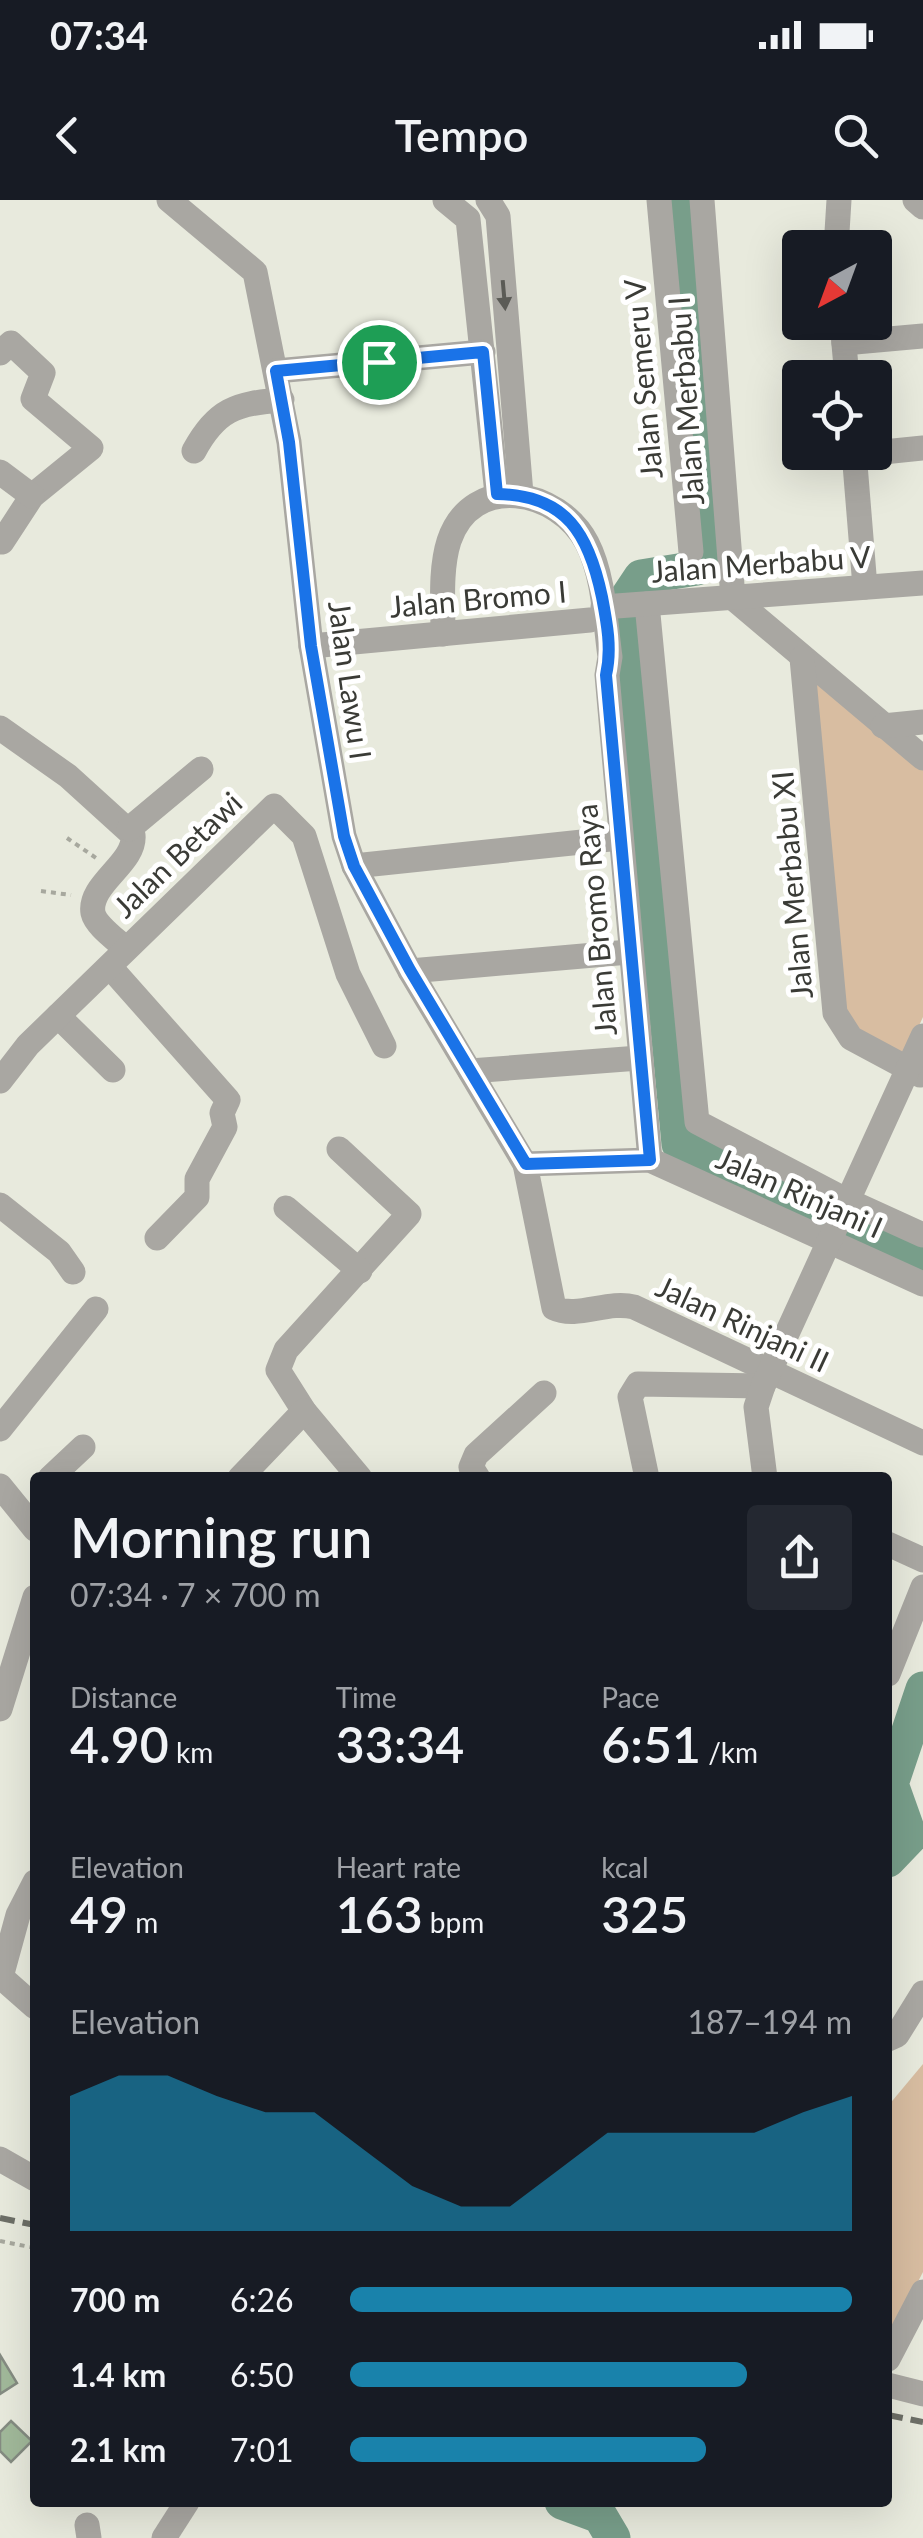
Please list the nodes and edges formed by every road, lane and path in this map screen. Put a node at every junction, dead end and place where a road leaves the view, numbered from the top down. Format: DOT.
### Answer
graph roads {
  1 [pos="169,200"];
  2 [pos="445,200"];
  3 [pos="659,200"];
  4 [pos="702,200"];
  5 [pos="839,200"];
  6 [pos="915,200"];
  7 [pos="481,206"];
  8 [pos="923,207"];
  9 [pos="835,230"];
  10 [pos="892,335"];
  11 [pos="923,336"];
  12 [pos="483,352"];
  13 [pos="0,353"];
  14 [pos="276,371"];
  15 [pos="282,400"];
  16 [pos="923,448"];
  17 [pos="892,451"];
  18 [pos="194,452"];
  19 [pos="855,470"];
  20 [pos="0,472"];
  21 [pos="32,496"];
  22 [pos="519,496"];
  23 [pos="2,542"];
  24 [pos="691,552"];
  25 [pos="923,583"];
  26 [pos="865,587"];
  27 [pos="733,598"];
  28 [pos="618,608"];
  29 [pos="443,634"];
  30 [pos="311,646"];
  31 [pos="802,658"];
  32 [pos="923,722"];
  33 [pos="883,726"];
  34 [pos="4,741"];
  35 [pos="923,758"];
  36 [pos="201,770"];
  37 [pos="129,829"];
  38 [pos="67,838"];
  39 [pos="620,838"];
  40 [pos="354,866"];
  41 [pos="115,870"];
  42 [pos="41,890"];
  43 [pos="95,899"];
  44 [pos="629,952"];
  45 [pos="118,958"];
  46 [pos="410,970"];
  47 [pos="58,1016"];
  48 [pos="923,1036"];
  49 [pos="384,1046"];
  50 [pos="640,1058"];
  51 [pos="113,1070"];
  52 [pos="470,1070"];
  53 [pos="915,1073"];
  54 [pos="0,1081"];
  55 [pos="338,1149"];
  56 [pos="650,1160"];
  57 [pos="526,1164"];
  58 [pos="0,1206"];
  59 [pos="286,1208"];
  60 [pos="837,1219"];
  61 [pos="923,1235"];
  62 [pos="157,1238"];
  63 [pos="360,1271"];
  64 [pos="73,1272"];
  65 [pos="923,1284"];
  66 [pos="96,1310"];
  67 [pos="765,1379"];
  68 [pos="544,1393"];
  69 [pos="304,1411"];
  70 [pos="0,1429"];
  71 [pos="923,1443"];
  72 [pos="84,1448"];
  73 [pos="57,1472"];
  74 [pos="246,1472"];
  75 [pos="355,1472"];
  76 [pos="474,1472"];
  77 [pos="645,1472"];
  78 [pos="764,1472"];
  79 [pos="0,1486"];
  80 [pos="26,1499"];
  81 [pos="892,1546"];
  82 [pos="923,1560"];
  83 [pos="923,1587"];
  84 [pos="30,1613"];
  85 [pos="892,1664"];
  86 [pos="0,1709"];
  87 [pos="27,1920"];
  88 [pos="1,1977"];
  89 [pos="923,1993"];
  90 [pos="30,2003"];
  91 [pos="892,2037"];
  92 [pos="0,2158"];
  93 [pos="30,2175"];
  94 [pos="0,2241"];
  95 [pos="30,2247"];
  96 [pos="923,2292"];
  97 [pos="892,2340"];
  98 [pos="892,2386"];
  99 [pos="923,2394"];
  100 [pos="179,2507"];
  101 [pos="164,2538"];
  1 -- 14 [label="street, Jalan Lawu I"];
  2 -- 7 [label="street"];
  3 -- 24 [label="street, Jalan Semeru V"];
  4 -- 27 [label="street, Jalan Merbabu I"];
  5 -- 9 [label="street"];
  6 -- 8 [label="street"];
  7 -- 12 [label="street"];
  7 -- 22 [label="street, one-way"];
  10 -- 11 [label="street"];
  12 -- 14 [label="street"];
  12 -- 22 [label="street"];
  13 -- 21 [label="street"];
  14 -- 15 [label="street, Jalan Lawu I"];
  15 -- 18 [label="street"];
  15 -- 30 [label="street, Jalan Lawu I"];
  16 -- 17 [label="street"];
  19 -- 26 [label="street"];
  20 -- 21 [label="street"];
  21 -- 23 [label="street"];
  22 -- 28 [label="street, Jalan Bromo Raya"];
  22 -- 29 [label="street"];
  25 -- 26 [label="street, Jalan Merbabu V"];
  26 -- 27 [label="street, Jalan Merbabu V"];
  27 -- 28 [label="street, Jalan Merbabu V"];
  27 -- 31 [label="street"];
  28 -- 29 [label="street, Jalan Bromo I"];
  28 -- 39 [label="street, Jalan Bromo Raya"];
  28 -- 60 [label="street"];
  29 -- 30 [label="street, Jalan Bromo I"];
  30 -- 40 [label="street, Jalan Lawu I"];
  31 -- 33 [label="street"];
  31 -- 53 [label="street, Jalan Merbabu XI"];
  32 -- 33 [label="street"];
  33 -- 35 [label="street"];
  34 -- 37 [label="street, Jalan Betawi"];
  36 -- 37 [label="street"];
  37 -- 41 [label="street, Jalan Betawi"];
  38 -- 41 [label="path"];
  39 -- 40 [label="street"];
  39 -- 44 [label="street, Jalan Bromo Raya"];
  40 -- 46 [label="street, Jalan Lawu I"];
  41 -- 43 [label="street, Jalan Betawi"];
  42 -- 43 [label="path"];
  43 -- 45 [label="street, Jalan Betawi"];
  44 -- 46 [label="street"];
  44 -- 50 [label="street, Jalan Bromo Raya"];
  45 -- 47 [label="street, Jalan Betawi"];
  45 -- 49 [label="street, Jalan Betawi"];
  45 -- 62 [label="street"];
  46 -- 52 [label="street, Jalan Lawu I"];
  47 -- 51 [label="street"];
  47 -- 54 [label="street, Jalan Betawi"];
  48 -- 53 [label="street"];
  50 -- 52 [label="street"];
  50 -- 56 [label="street, Jalan Bromo Raya"];
  52 -- 57 [label="street, Jalan Lawu I"];
  53 -- 60 [label="street"];
  55 -- 63 [label="street"];
  56 -- 57 [label="street"];
  56 -- 60 [label="street, Jalan Rinjani I"];
  57 -- 67 [label="street, Jalan Rinjani II"];
  58 -- 64 [label="street"];
  59 -- 63 [label="street"];
  60 -- 61 [label="street"];
  60 -- 65 [label="street, Jalan Rinjani I"];
  60 -- 67 [label="street"];
  63 -- 69 [label="street"];
  66 -- 70 [label="street"];
  67 -- 71 [label="street, Jalan Rinjani II"];
  67 -- 77 [label="street"];
  67 -- 78 [label="street"];
  68 -- 76 [label="street"];
  69 -- 74 [label="street"];
  69 -- 75 [label="street"];
  72 -- 73 [label="street"];
  79 -- 80 [label="street"];
  81 -- 82 [label="street"];
  83 -- 85 [label="street"];
  84 -- 86 [label="street"];
  87 -- 88 [label="street"];
  88 -- 90 [label="street"];
  89 -- 91 [label="street"];
  92 -- 93 [label="street"];
  94 -- 95 [label="path"];
  96 -- 97 [label="street"];
  98 -- 99 [label="street"];
  100 -- 101 [label="street"];
}
